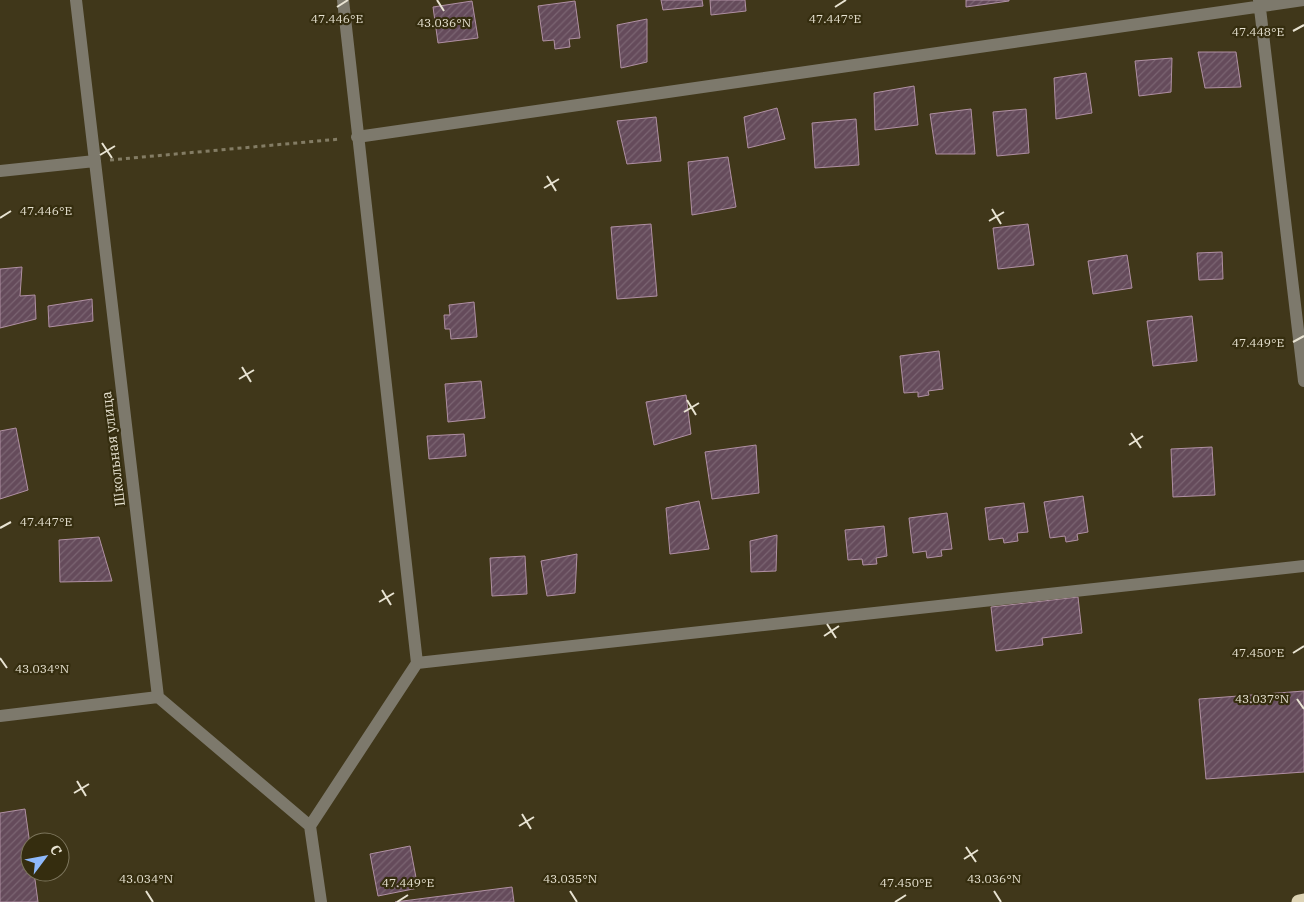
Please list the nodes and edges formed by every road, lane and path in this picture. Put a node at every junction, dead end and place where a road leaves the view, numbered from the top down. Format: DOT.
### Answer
graph roads {
  1 [pos="76,0"];
  2 [pos="343,0"];
  3 [pos="1304,0"];
  4 [pos="1259,4"];
  5 [pos="357,137"];
  6 [pos="94,161"];
  7 [pos="0,171"];
  8 [pos="1304,381"];
  9 [pos="1304,566"];
  10 [pos="417,663"];
  11 [pos="158,697"];
  12 [pos="0,716"];
  13 [pos="310,826"];
  14 [pos="1304,901"];
  15 [pos="321,902"];
  16 [pos="1299,902"];
  1 -- 6 [label="street, Школьная улица"];
  2 -- 5 [label="street"];
  3 -- 4 [label="street"];
  4 -- 5 [label="street"];
  4 -- 8 [label="street"];
  5 -- 6 [label="path"];
  5 -- 10 [label="street"];
  6 -- 7 [label="street"];
  6 -- 11 [label="street, Школьная улица"];
  9 -- 10 [label="street"];
  10 -- 13 [label="street"];
  11 -- 12 [label="street"];
  11 -- 13 [label="street"];
  13 -- 15 [label="street"];
  14 -- 16 [label="highway"];
}
